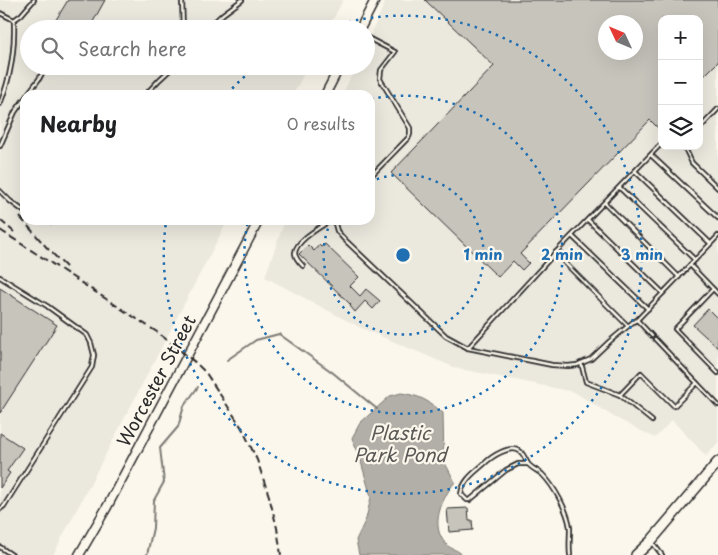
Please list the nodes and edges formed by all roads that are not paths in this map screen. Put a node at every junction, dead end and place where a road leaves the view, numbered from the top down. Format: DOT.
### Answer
graph roads {
  1 [pos="34,0"];
  2 [pos="182,0"];
  3 [pos="242,0"];
  4 [pos="375,0"];
  5 [pos="0,14"];
  6 [pos="14,20"];
  7 [pos="183,20"];
  8 [pos="217,20"];
  9 [pos="365,20"];
  10 [pos="375,42"];
  11 [pos="40,75"];
  12 [pos="164,75"];
  13 [pos="335,75"];
  14 [pos="30,90"];
  15 [pos="150,90"];
  16 [pos="328,90"];
  17 [pos="0,104"];
  18 [pos="20,105"];
  19 [pos="718,109"];
  20 [pos="703,125"];
  21 [pos="0,146"];
  22 [pos="658,147"];
  23 [pos="686,150"];
  24 [pos="651,155"];
  25 [pos="636,171"];
  26 [pos="375,173"];
  27 [pos="620,188"];
  28 [pos="718,188"];
  29 [pos="0,191"];
  30 [pos="605,203"];
  31 [pos="20,208"];
  32 [pos="718,218"];
  33 [pos="588,220"];
  34 [pos="256,225"];
  35 [pos="324,225"];
  36 [pos="334,225"];
  37 [pos="572,236"];
  38 [pos="718,236"];
  39 [pos="710,244"];
  40 [pos="555,254"];
  41 [pos="695,260"];
  42 [pos="690,265"];
  43 [pos="303,266"];
  44 [pos="0,277"];
  45 [pos="679,277"];
  46 [pos="713,289"];
  47 [pos="663,293"];
  48 [pos="718,294"];
  49 [pos="648,310"];
  50 [pos="637,320"];
  51 [pos="628,326"];
  52 [pos="652,336"];
  53 [pos="655,339"];
  54 [pos="468,348"];
  55 [pos="581,363"];
  56 [pos="718,373"];
  57 [pos="697,383"];
  58 [pos="620,395"];
  59 [pos="718,405"];
  60 [pos="652,421"];
  61 [pos="718,462"];
  62 [pos="528,464"];
  63 [pos="0,509"];
  64 [pos="651,541"];
  65 [pos="0,547"];
  66 [pos="12,555"];
  67 [pos="79,555"];
  68 [pos="570,555"];
  69 [pos="636,555"];
  70 [pos="662,555"];
  1 -- 6 [label="lane"];
  2 -- 7 [label="lane"];
  3 -- 8 [label="lane"];
  4 -- 9 [label="main road"];
  5 -- 6 [label="lane"];
  6 -- 17 [label="lane"];
  10 -- 26 [label="lane"];
  11 -- 14 [label="lane"];
  12 -- 15 [label="lane"];
  13 -- 16 [label="main road"];
  18 -- 21 [label="lane"];
  19 -- 20 [label="lane"];
  22 -- 24 [label="lane"];
  23 -- 28 [label="lane"];
  24 -- 25 [label="lane"];
  24 -- 32 [label="lane"];
  25 -- 27 [label="lane"];
  25 -- 39 [label="lane"];
  27 -- 30 [label="lane"];
  27 -- 41 [label="lane"];
  29 -- 31 [label="lane"];
  30 -- 33 [label="lane"];
  30 -- 45 [label="lane"];
  33 -- 37 [label="lane"];
  33 -- 47 [label="lane"];
  34 -- 67 [label="main road, Worcester Street"];
  35 -- 43 [label="lane"];
  36 -- 54 [label="lane"];
  37 -- 40 [label="lane"];
  37 -- 49 [label="lane"];
  38 -- 39 [label="lane"];
  39 -- 41 [label="lane"];
  40 -- 51 [label="lane"];
  40 -- 54 [label="lane"];
  41 -- 42 [label="lane"];
  42 -- 45 [label="lane"];
  42 -- 46 [label="lane"];
  44 -- 63 [label="lane"];
  45 -- 47 [label="lane"];
  46 -- 48 [label="lane"];
  46 -- 56 [label="lane"];
  47 -- 49 [label="lane"];
  49 -- 50 [label="lane"];
  50 -- 51 [label="lane"];
  50 -- 52 [label="lane"];
  51 -- 55 [label="lane"];
  53 -- 57 [label="lane"];
  54 -- 55 [label="lane"];
  55 -- 58 [label="lane"];
  57 -- 58 [label="lane"];
  57 -- 59 [label="lane"];
  58 -- 60 [label="lane"];
  61 -- 64 [label="main road"];
  62 -- 62 [label="lane"];
  62 -- 68 [label="lane"];
  64 -- 69 [label="main road"];
  64 -- 70 [label="lane"];
  65 -- 66 [label="lane"];
}
